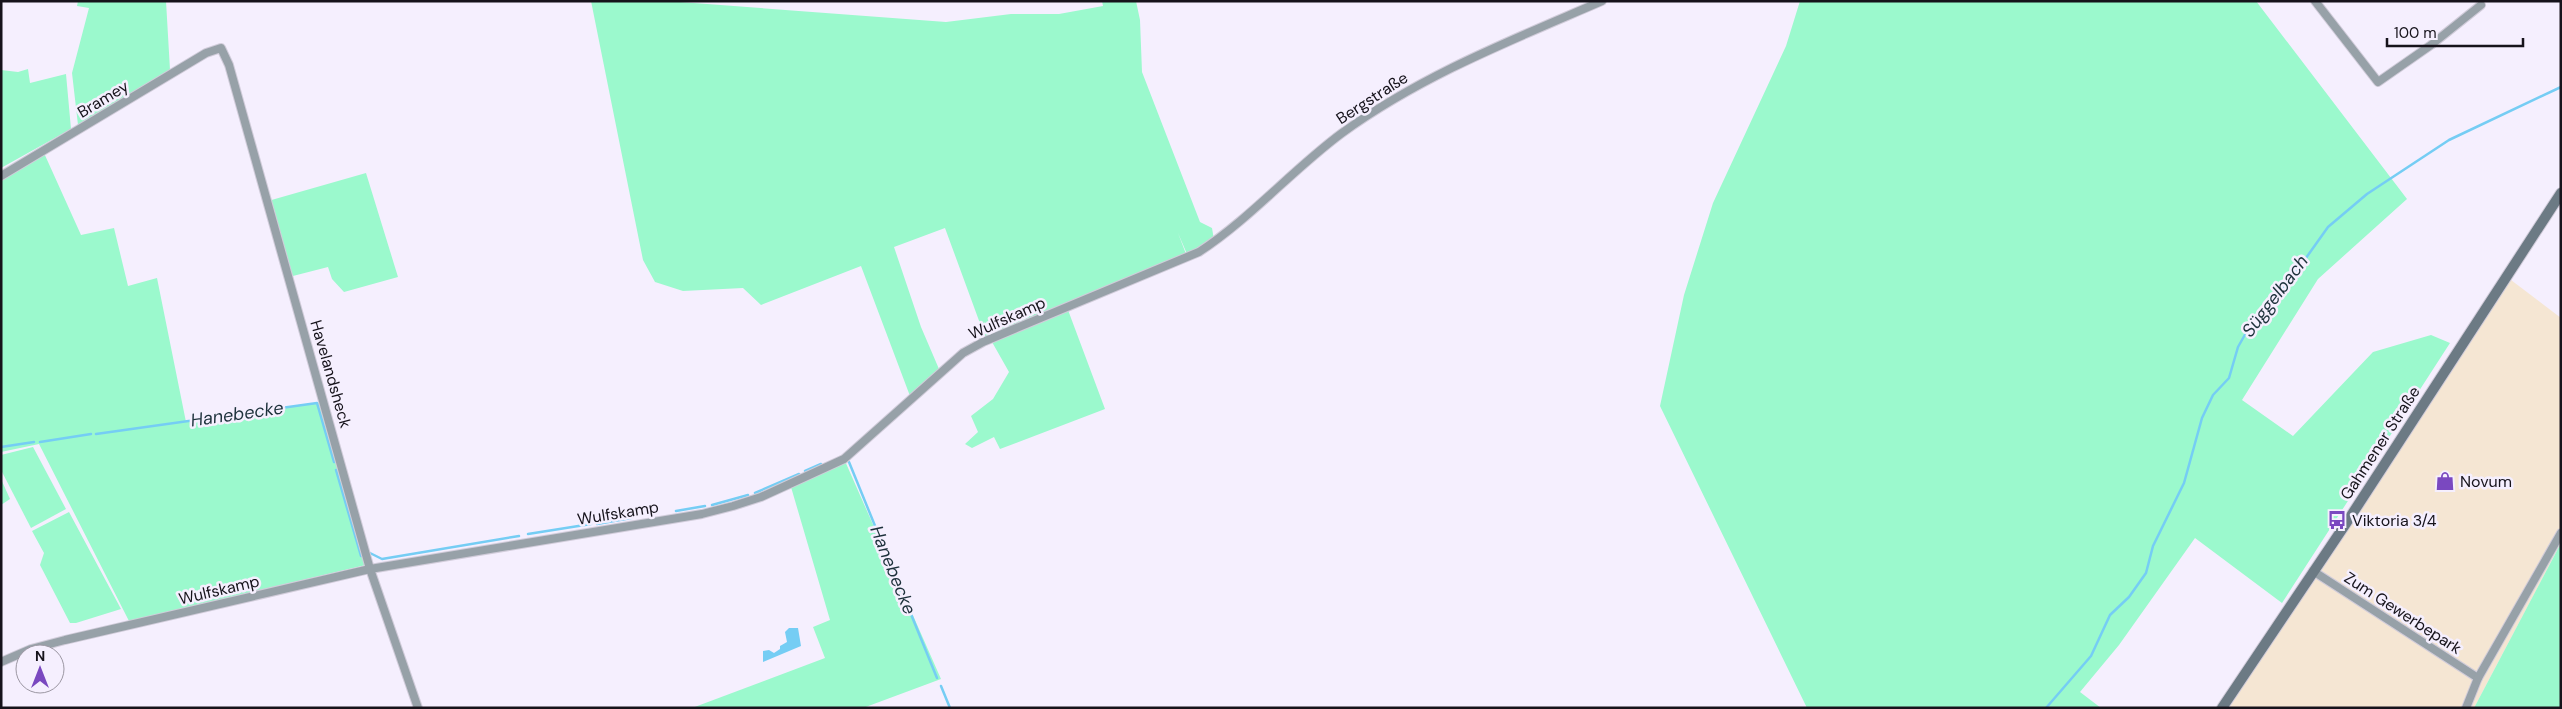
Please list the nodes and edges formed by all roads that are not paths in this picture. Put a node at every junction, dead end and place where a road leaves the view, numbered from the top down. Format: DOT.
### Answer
graph roads {
  1 [pos="1602,1"];
  2 [pos="2315,1"];
  3 [pos="2481,5"];
  4 [pos="221,48"];
  5 [pos="1,176"];
  6 [pos="2561,193"];
  7 [pos="1183,259"];
  8 [pos="2561,533"];
  9 [pos="370,569"];
  10 [pos="2313,571"];
  11 [pos="1,662"];
  12 [pos="2478,678"];
  13 [pos="418,708"];
  14 [pos="2222,708"];
  15 [pos="2466,708"];
  1 -- 7 [label="street, Bergstraße"];
  2 -- 3 [label="street"];
  4 -- 5 [label="street, Bramey"];
  4 -- 9 [label="street, Havelandsheck"];
  6 -- 10 [label="main road, Gahmener Straße"];
  7 -- 9 [label="street, Wulfskamp"];
  8 -- 12 [label="street"];
  9 -- 11 [label="street, Wulfskamp"];
  9 -- 13 [label="street, Havelandsheck"];
  10 -- 12 [label="street, Zum Gewerbepark"];
  10 -- 14 [label="main road, Gahmener Straße"];
  12 -- 15 [label="street"];
}
